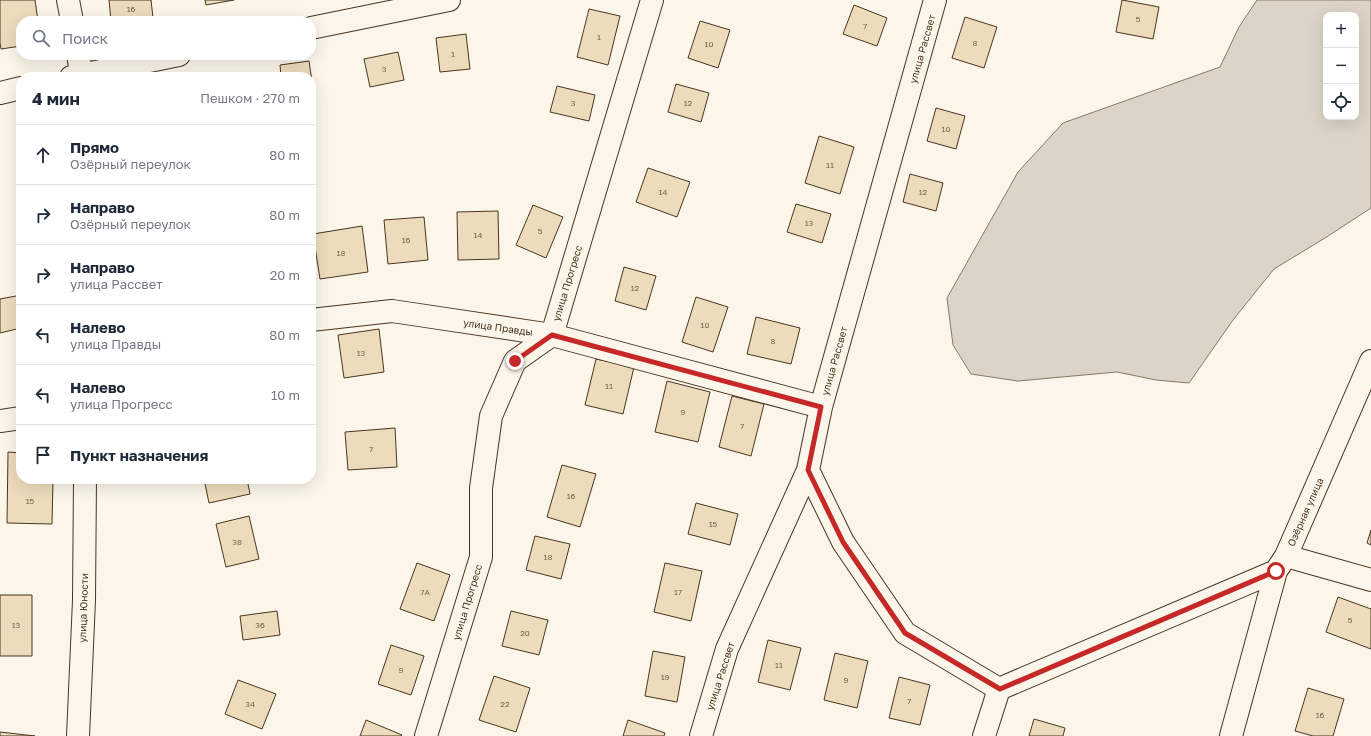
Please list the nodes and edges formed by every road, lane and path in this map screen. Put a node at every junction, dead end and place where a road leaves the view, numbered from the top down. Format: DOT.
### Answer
graph roads {
  1 [pos="68,0"];
  2 [pos="449,0"];
  3 [pos="652,0"];
  4 [pos="935,0"];
  5 [pos="71,16"];
  6 [pos="316,27"];
  7 [pos="147,60"];
  8 [pos="78,71"];
  9 [pos="16,89"];
  10 [pos="0,93"];
  11 [pos="316,319"];
  12 [pos="552,335"];
  13 [pos="1371,361"];
  14 [pos="821,407"];
  15 [pos="16,419"];
  16 [pos="0,421"];
  17 [pos="808,470"];
  18 [pos="85,484"];
  19 [pos="1281,564"];
  20 [pos="1371,580"];
  21 [pos="1000,689"];
  22 [pos="78,736"];
  23 [pos="426,736"];
  24 [pos="701,736"];
  25 [pos="984,736"];
  26 [pos="1231,736"];
  1 -- 5 [label="street"];
  2 -- 6 [label="street"];
  3 -- 12 [label="street, улица Прогресс"];
  4 -- 14 [label="street, улица Рассвет"];
  7 -- 8 [label="street"];
  9 -- 10 [label="street"];
  11 -- 12 [label="street, улица Правды"];
  12 -- 14 [label="street, улица Правды"];
  12 -- 23 [label="street, улица Прогресс"];
  13 -- 19 [label="street, Озёрная улица"];
  14 -- 17 [label="street, улица Рассвет"];
  15 -- 16 [label="street"];
  17 -- 21 [label="street"];
  17 -- 24 [label="street, улица Рассвет"];
  18 -- 22 [label="street, улица Юности"];
  19 -- 20 [label="street"];
  19 -- 21 [label="street"];
  19 -- 26 [label="street, Озёрная улица"];
  21 -- 25 [label="street"];
}
